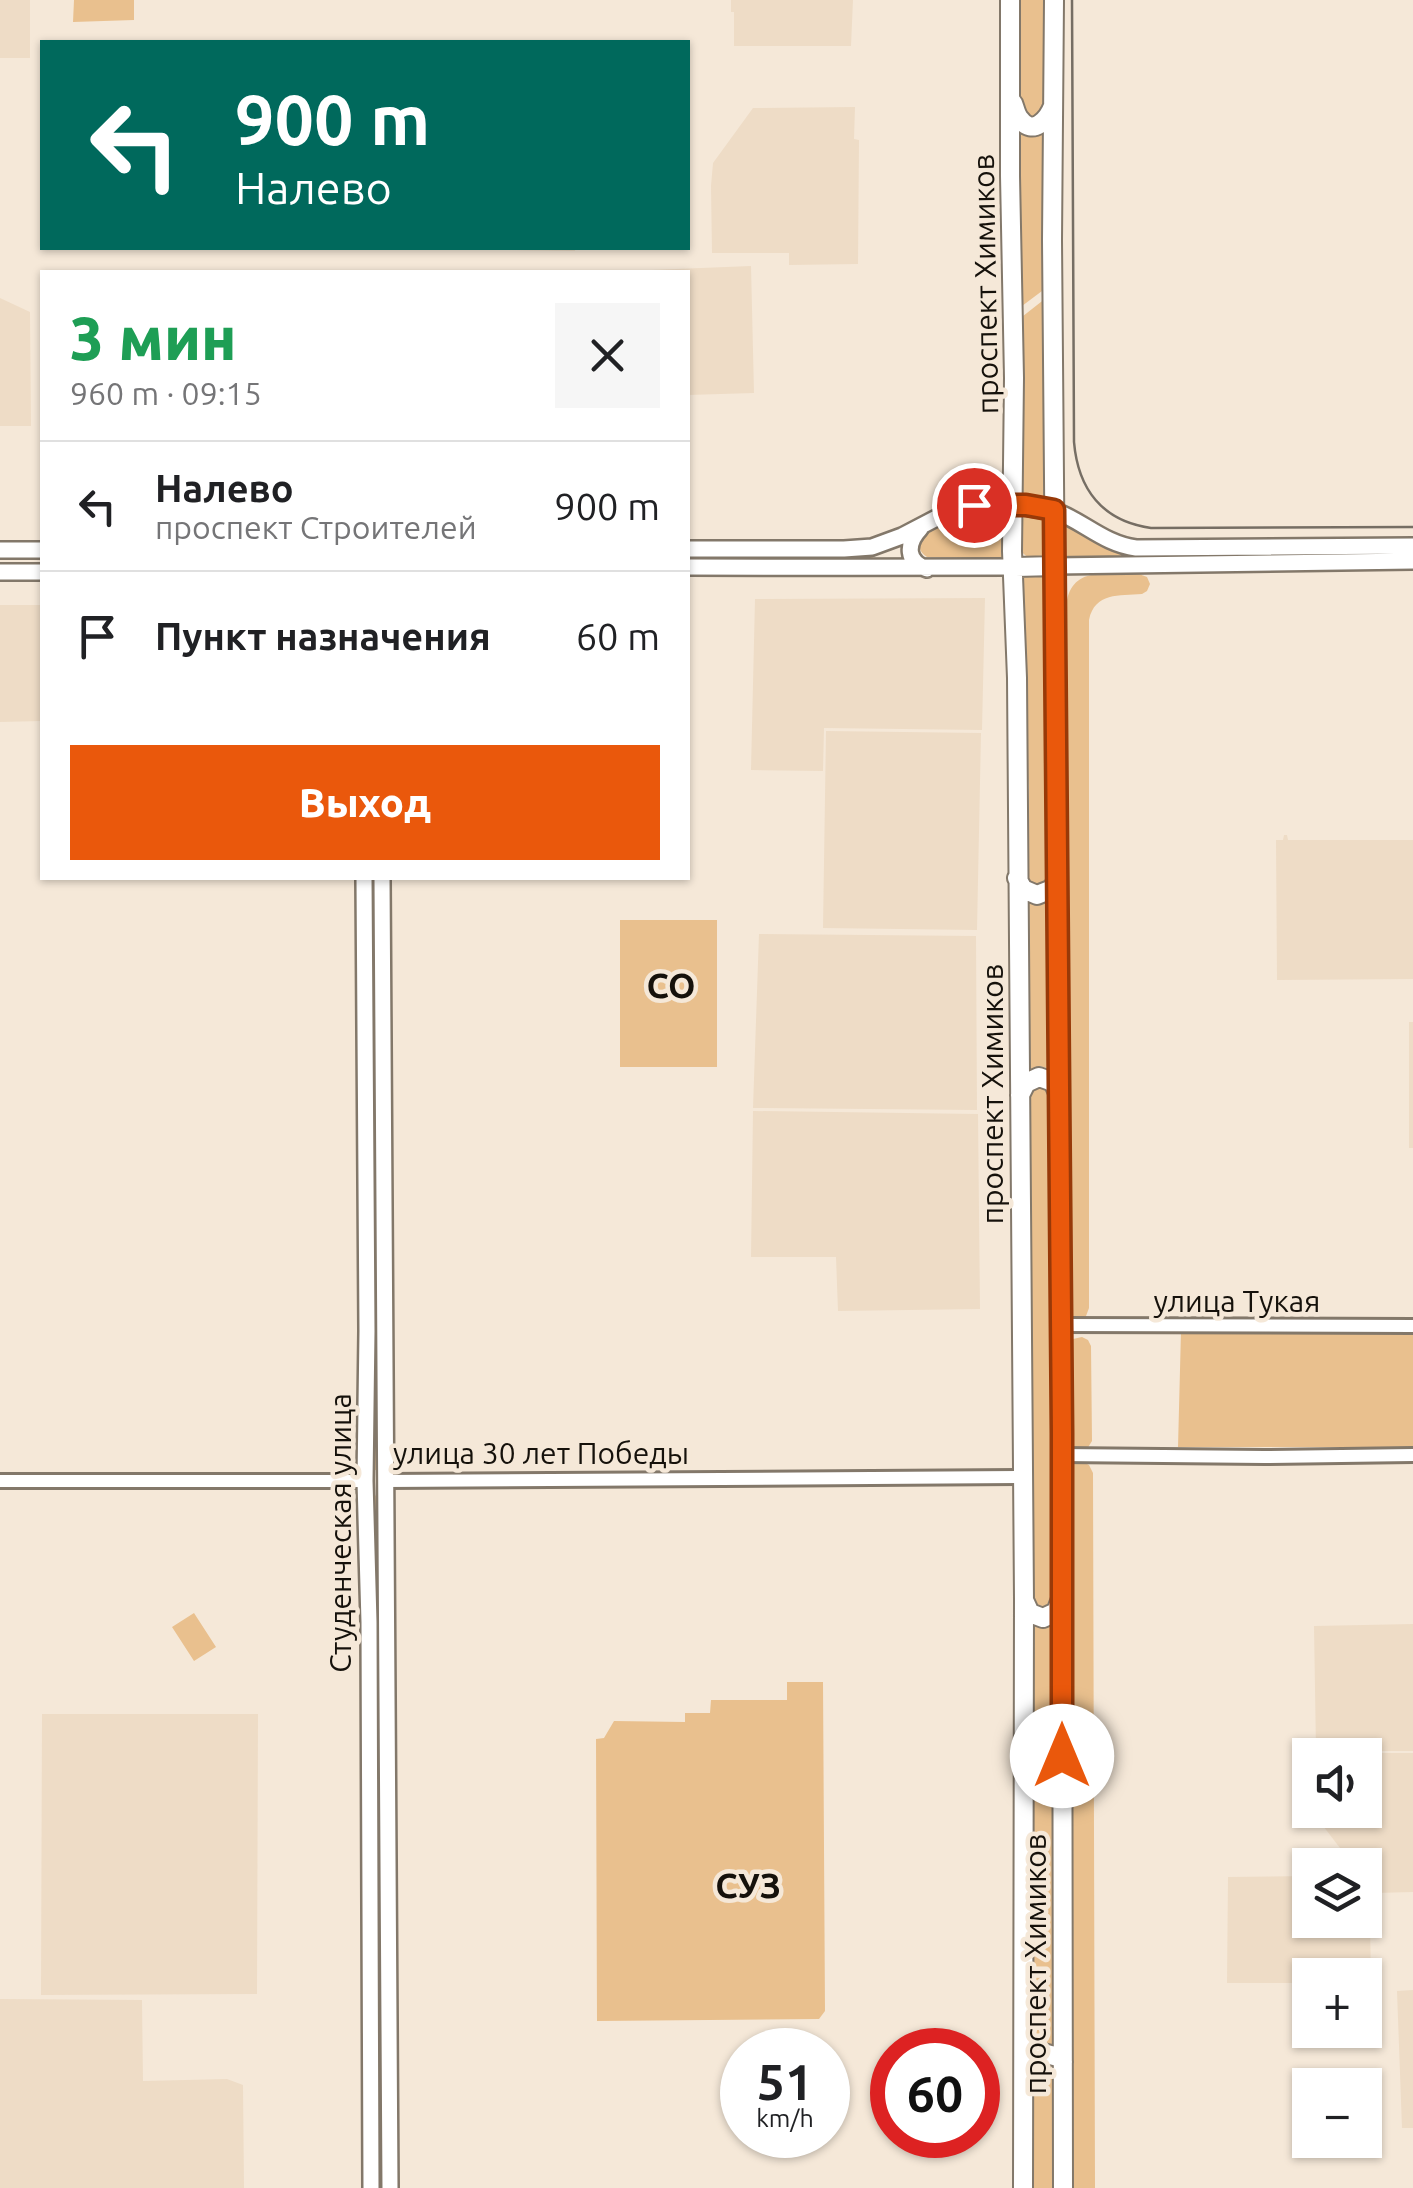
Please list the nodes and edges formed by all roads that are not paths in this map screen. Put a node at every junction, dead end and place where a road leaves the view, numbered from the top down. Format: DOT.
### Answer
graph roads {
  1 [pos="1010,0"];
  2 [pos="1054,0"];
  3 [pos="1011,98"];
  4 [pos="1054,102"];
  5 [pos="1013,472"];
  6 [pos="1013,504"];
  7 [pos="974,505"];
  8 [pos="1054,510"];
  9 [pos="926,523"];
  10 [pos="872,546"];
  11 [pos="1413,546"];
  12 [pos="690,549"];
  13 [pos="0,550"];
  14 [pos="40,550"];
  15 [pos="1413,561"];
  16 [pos="1055,566"];
  17 [pos="690,567"];
  18 [pos="1013,567"];
  19 [pos="873,569"];
  20 [pos="928,569"];
  21 [pos="0,572"];
  22 [pos="40,572"];
  23 [pos="1017,878"];
  24 [pos="1058,878"];
  25 [pos="364,880"];
  26 [pos="382,880"];
  27 [pos="382,1016"];
  28 [pos="364,1018"];
  29 [pos="373,1036"];
  30 [pos="1059,1096"];
  31 [pos="1020,1097"];
  32 [pos="1061,1325"];
  33 [pos="1413,1326"];
  34 [pos="1413,1455"];
  35 [pos="1062,1456"];
  36 [pos="1023,1477"];
  37 [pos="365,1480"];
  38 [pos="386,1481"];
  39 [pos="0,1482"];
  40 [pos="1061,1599"];
  41 [pos="1024,1600"];
  42 [pos="387,1619"];
  43 [pos="368,1622"];
  44 [pos="388,1794"];
  45 [pos="370,1795"];
  46 [pos="1063,2062"];
  47 [pos="1024,2064"];
  48 [pos="372,2188"];
  49 [pos="390,2188"];
  50 [pos="1023,2188"];
  51 [pos="1063,2188"];
  1 -- 3 [label="main road, проспект Химиков"];
  2 -- 4 [label="main road, проспект Химиков"];
  3 -- 4 [label="main road"];
  3 -- 5 [label="main road, проспект Химиков"];
  4 -- 8 [label="main road, проспект Химиков"];
  5 -- 6 [label="main road, проспект Химиков"];
  5 -- 7 [label="main road"];
  6 -- 7 [label="main road"];
  6 -- 8 [label="main road"];
  6 -- 18 [label="main road, проспект Химиков"];
  7 -- 9 [label="main road"];
  8 -- 11 [label="main road"];
  8 -- 16 [label="main road, проспект Химиков"];
  9 -- 10 [label="main road"];
  9 -- 20 [label="main road"];
  10 -- 12 [label="main road"];
  10 -- 19 [label="main road"];
  13 -- 14 [label="main road"];
  15 -- 16 [label="main road"];
  16 -- 18 [label="main road"];
  16 -- 24 [label="main road, проспект Химиков"];
  17 -- 19 [label="main road"];
  18 -- 20 [label="main road"];
  18 -- 23 [label="main road, проспект Химиков"];
  19 -- 20 [label="main road"];
  21 -- 22 [label="main road"];
  23 -- 24 [label="main road"];
  23 -- 31 [label="main road, проспект Химиков"];
  24 -- 30 [label="main road, проспект Химиков"];
  25 -- 28 [label="main road, Студенческая улица"];
  26 -- 27 [label="main road, Студенческая улица"];
  27 -- 28 [label="main road"];
  27 -- 29 [label="main road, Студенческая улица"];
  28 -- 29 [label="main road, Студенческая улица"];
  29 -- 37 [label="main road, Студенческая улица"];
  29 -- 38 [label="main road, Студенческая улица"];
  30 -- 31 [label="main road"];
  30 -- 32 [label="main road, проспект Химиков"];
  31 -- 36 [label="main road, проспект Химиков"];
  32 -- 33 [label="street, улица Тукая"];
  32 -- 35 [label="main road, проспект Химиков"];
  34 -- 35 [label="street"];
  35 -- 40 [label="main road, проспект Химиков"];
  36 -- 38 [label="street, улица 30 лет Победы"];
  36 -- 41 [label="main road, проспект Химиков"];
  37 -- 38 [label="main road, улица 30 лет Победы"];
  37 -- 39 [label="street, улица 30 лет Победы"];
  37 -- 43 [label="main road, Студенческая улица"];
  38 -- 42 [label="main road, Студенческая улица"];
  40 -- 41 [label="main road"];
  40 -- 46 [label="main road, проспект Химиков"];
  41 -- 47 [label="main road, проспект Химиков"];
  42 -- 43 [label="main road"];
  42 -- 44 [label="main road, Студенческая улица"];
  43 -- 45 [label="main road, Студенческая улица"];
  44 -- 45 [label="main road"];
  44 -- 49 [label="main road, Студенческая улица"];
  45 -- 48 [label="main road, Студенческая улица"];
  46 -- 47 [label="main road"];
  46 -- 51 [label="main road, проспект Химиков"];
  47 -- 50 [label="main road, проспект Химиков"];
}
